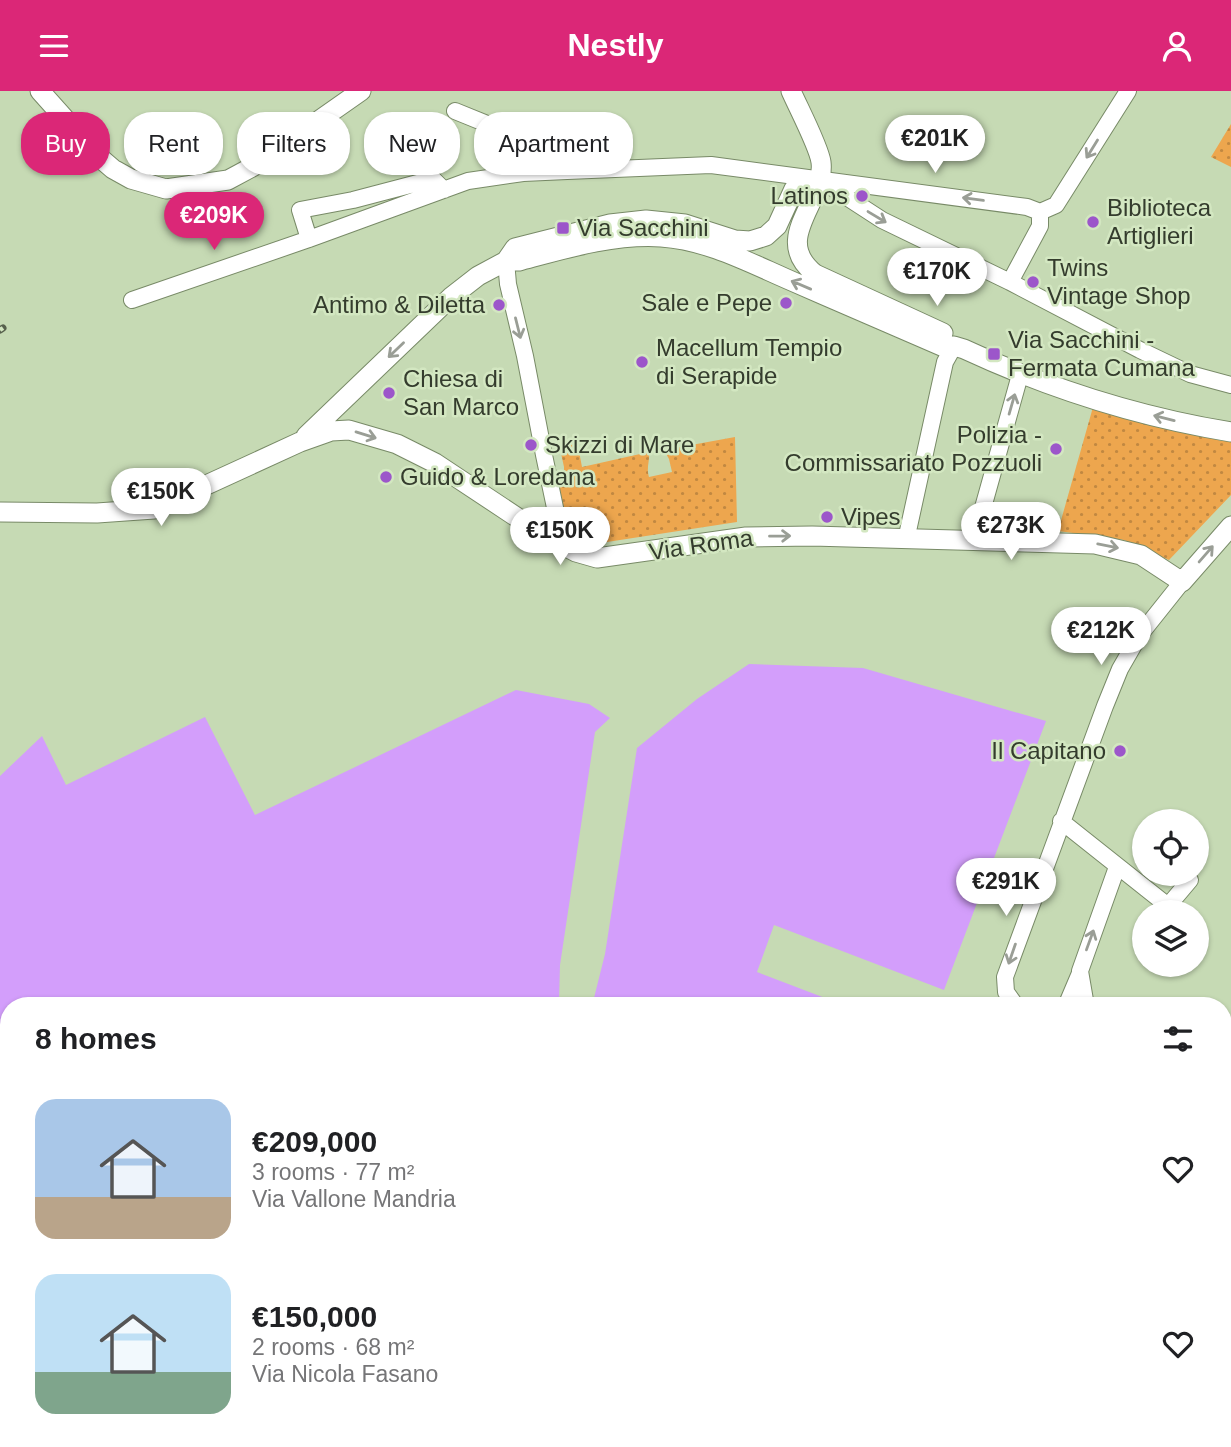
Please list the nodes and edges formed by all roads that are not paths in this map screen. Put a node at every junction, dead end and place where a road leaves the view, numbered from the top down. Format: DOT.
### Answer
graph roads {
  1 [pos="40,91"];
  2 [pos="361,91"];
  3 [pos="791,91"];
  4 [pos="1128,91"];
  5 [pos="455,111"];
  6 [pos="474,119"];
  7 [pos="633,168"];
  8 [pos="509,175"];
  9 [pos="809,188"];
  10 [pos="444,190"];
  11 [pos="381,191"];
  12 [pos="353,200"];
  13 [pos="387,210"];
  14 [pos="1040,212"];
  15 [pos="362,219"];
  16 [pos="309,239"];
  17 [pos="506,261"];
  18 [pos="1010,282"];
  19 [pos="132,300"];
  20 [pos="954,346"];
  21 [pos="1020,375"];
  22 [pos="1231,385"];
  23 [pos="1231,432"];
  24 [pos="300,442"];
  25 [pos="0,512"];
  26 [pos="1231,526"];
  27 [pos="905,540"];
  28 [pos="974,540"];
  29 [pos="568,548"];
  30 [pos="1182,582"];
  31 [pos="1061,821"];
  32 [pos="1117,867"];
  33 [pos="1132,878"];
  34 [pos="1142,886"];
  35 [pos="1185,886"];
  36 [pos="1080,971"];
  37 [pos="1010,997"];
  38 [pos="1070,997"];
  39 [pos="1084,997"];
  1 -- 2 [label="street"];
  3 -- 9 [label="street"];
  4 -- 14 [label="street, one-way"];
  5 -- 6 [label="street"];
  7 -- 9 [label="street"];
  8 -- 10 [label="street"];
  14 -- 9 [label="street, one-way"];
  9 -- 17 [label="street"];
  9 -- 18 [label="street, one-way"];
  9 -- 20 [label="street"];
  10 -- 11 [label="street"];
  10 -- 13 [label="street"];
  11 -- 12 [label="street"];
  11 -- 13 [label="street"];
  12 -- 15 [label="street"];
  12 -- 16 [label="street"];
  13 -- 15 [label="street"];
  14 -- 18 [label="street"];
  15 -- 16 [label="street"];
  16 -- 19 [label="street"];
  20 -- 17 [label="street, one-way"];
  17 -- 24 [label="street, one-way"];
  17 -- 29 [label="street, one-way"];
  18 -- 22 [label="street"];
  20 -- 21 [label="street"];
  20 -- 27 [label="street"];
  23 -- 21 [label="street, one-way"];
  28 -- 21 [label="street, one-way"];
  24 -- 25 [label="street"];
  24 -- 29 [label="street, Via Roma, one-way"];
  30 -- 26 [label="street, one-way"];
  27 -- 28 [label="street, Via Roma"];
  29 -- 27 [label="street, Via Roma, one-way"];
  28 -- 30 [label="street, Via Roma, one-way"];
  30 -- 31 [label="street"];
  31 -- 32 [label="street"];
  31 -- 37 [label="street, one-way"];
  32 -- 33 [label="street"];
  36 -- 32 [label="street, one-way"];
  34 -- 35 [label="street"];
  36 -- 38 [label="street"];
  36 -- 39 [label="street"];
}
